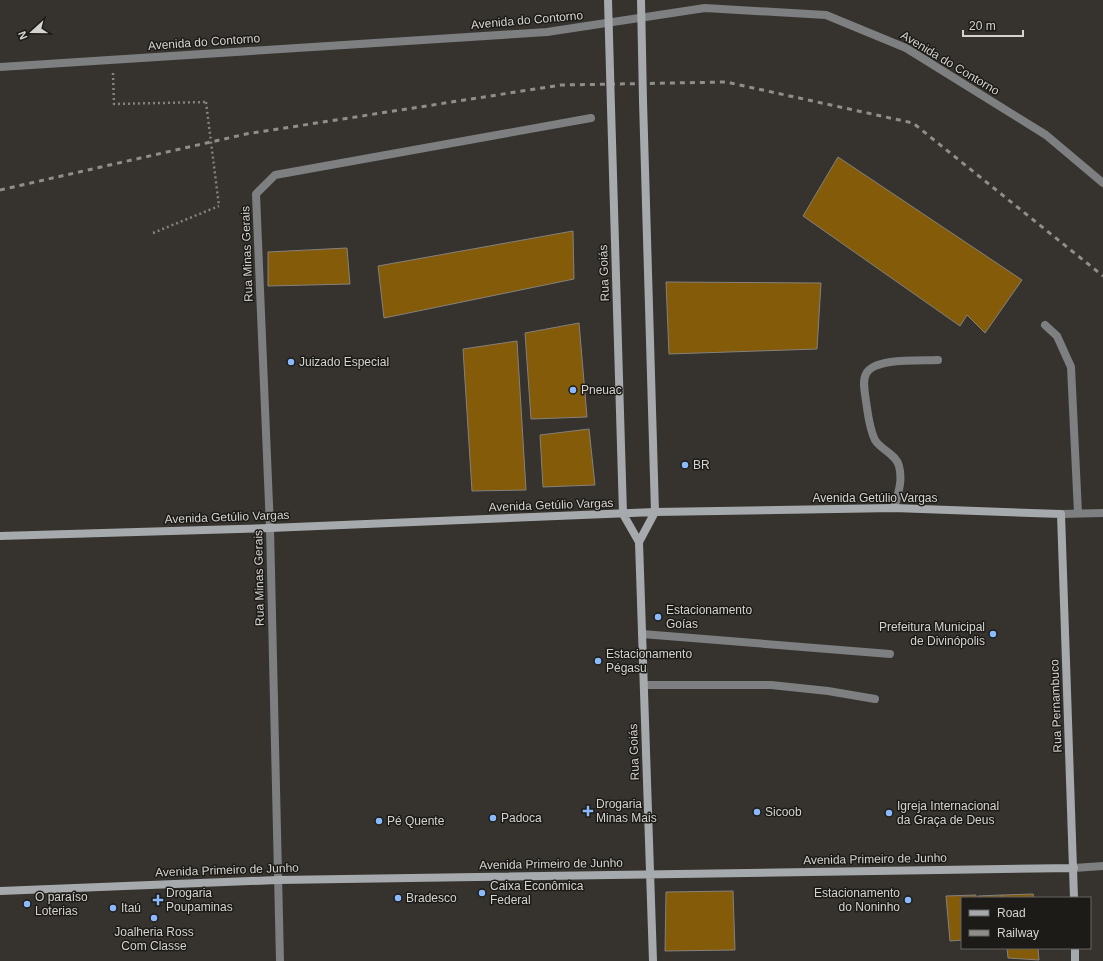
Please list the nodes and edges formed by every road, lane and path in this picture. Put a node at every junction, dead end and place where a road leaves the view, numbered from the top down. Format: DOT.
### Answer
graph roads {
  1 [pos="608,0"];
  2 [pos="641,0"];
  3 [pos="113,60"];
  4 [pos="0,67"];
  5 [pos="591,118"];
  6 [pos="1103,183"];
  7 [pos="153,233"];
  8 [pos="1045,324"];
  9 [pos="938,360"];
  10 [pos="894,508"];
  11 [pos="655,512"];
  12 [pos="1078,513"];
  13 [pos="1103,513"];
  14 [pos="623,514"];
  15 [pos="1061,514"];
  16 [pos="270,528"];
  17 [pos="0,536"];
  18 [pos="639,542"];
  19 [pos="642,634"];
  20 [pos="890,654"];
  21 [pos="644,685"];
  22 [pos="875,699"];
  23 [pos="1103,866"];
  24 [pos="1074,868"];
  25 [pos="651,874"];
  26 [pos="278,880"];
  27 [pos="0,891"];
  28 [pos="1074,897"];
  29 [pos="1075,949"];
  30 [pos="280,961"];
  31 [pos="653,961"];
  32 [pos="1076,961"];
  1 -- 14 [label="main road, Rua Goiás, bridge"];
  2 -- 11 [label="main road, Rua Goiás, bridge"];
  3 -- 4 [label="street, Avenida do Contorno"];
  3 -- 6 [label="street, Avenida do Contorno"];
  3 -- 7 [label="path, bridge"];
  5 -- 16 [label="street, Rua Minas Gerais"];
  8 -- 12 [label="street"];
  9 -- 10 [label="street"];
  10 -- 11 [label="main road, Avenida Getúlio Vargas"];
  10 -- 15 [label="main road, Avenida Getúlio Vargas"];
  11 -- 14 [label="main road, Avenida Getúlio Vargas"];
  11 -- 18 [label="main road, Rua Goiás"];
  12 -- 13 [label="street, Avenida Getúlio Vargas"];
  12 -- 15 [label="street, Avenida Getúlio Vargas"];
  14 -- 16 [label="main road, Avenida Getúlio Vargas"];
  14 -- 18 [label="main road, Rua Goiás"];
  15 -- 24 [label="main road, Rua Pernambuco"];
  16 -- 17 [label="main road, Avenida Getúlio Vargas"];
  16 -- 26 [label="street, Rua Minas Gerais"];
  18 -- 19 [label="main road, Rua Goiás"];
  19 -- 20 [label="street"];
  19 -- 21 [label="main road, Rua Goiás"];
  21 -- 22 [label="street"];
  21 -- 25 [label="main road, Rua Goiás"];
  23 -- 24 [label="street, Avenida Primeiro de Junho"];
  24 -- 25 [label="main road, Avenida Primeiro de Junho"];
  24 -- 28 [label="main road, Rua Pernambuco"];
  25 -- 26 [label="main road, Avenida Primeiro de Junho"];
  25 -- 31 [label="main road, Rua Goiás"];
  26 -- 27 [label="main road, Avenida Primeiro de Junho"];
  26 -- 30 [label="street, Rua Minas Gerais"];
  29 -- 32 [label="main road"];
}
